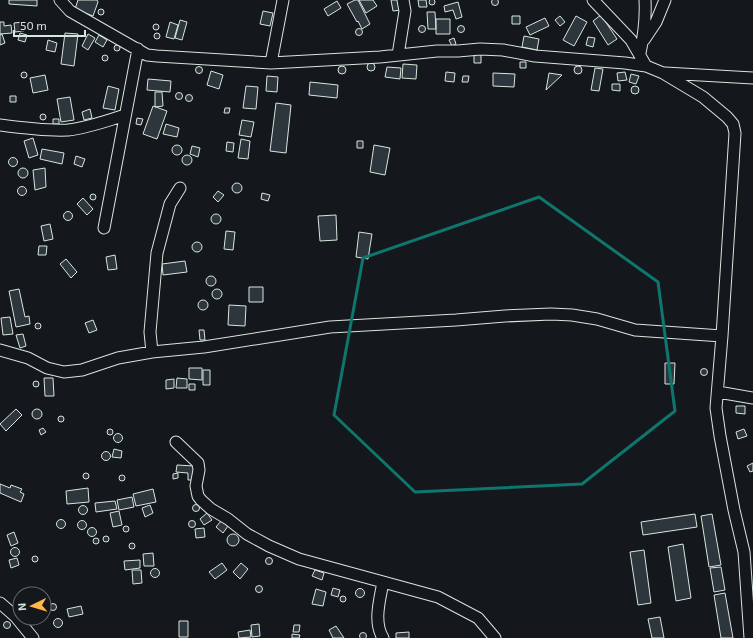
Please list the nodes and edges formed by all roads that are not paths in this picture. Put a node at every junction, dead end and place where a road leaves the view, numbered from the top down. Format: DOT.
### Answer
graph roads {
  1 [pos="60,0"];
  2 [pos="283,0"];
  3 [pos="403,0"];
  4 [pos="593,0"];
  5 [pos="644,0"];
  6 [pos="665,0"];
  7 [pos="643,41"];
  8 [pos="138,49"];
  9 [pos="640,53"];
  10 [pos="398,55"];
  11 [pos="271,63"];
  12 [pos="646,66"];
  13 [pos="663,73"];
  14 [pos="753,78"];
  15 [pos="125,115"];
  16 [pos="0,125"];
  17 [pos="180,188"];
  18 [pos="104,228"];
  19 [pos="722,336"];
  20 [pos="0,350"];
  21 [pos="152,352"];
  22 [pos="718,392"];
  23 [pos="753,398"];
  24 [pos="176,442"];
  25 [pos="383,582"];
  26 [pos="751,599"];
  27 [pos="0,603"];
  28 [pos="33,638"];
  29 [pos="382,638"];
  30 [pos="495,638"];
  31 [pos="750,638"];
  1 -- 8 [label="street"];
  2 -- 11 [label="street"];
  3 -- 10 [label="street"];
  4 -- 9 [label="street"];
  5 -- 7 [label="street"];
  6 -- 7 [label="street"];
  7 -- 9 [label="street"];
  8 -- 11 [label="street"];
  8 -- 15 [label="street"];
  9 -- 12 [label="street"];
  10 -- 11 [label="street"];
  10 -- 12 [label="street"];
  12 -- 13 [label="street"];
  13 -- 14 [label="street"];
  13 -- 19 [label="street"];
  15 -- 16 [label="street"];
  15 -- 18 [label="street"];
  17 -- 21 [label="street"];
  19 -- 21 [label="street"];
  19 -- 22 [label="street"];
  20 -- 21 [label="street"];
  22 -- 23 [label="street"];
  22 -- 26 [label="street"];
  24 -- 25 [label="street"];
  25 -- 29 [label="street"];
  25 -- 30 [label="street"];
  26 -- 31 [label="street"];
  27 -- 28 [label="street"];
}
